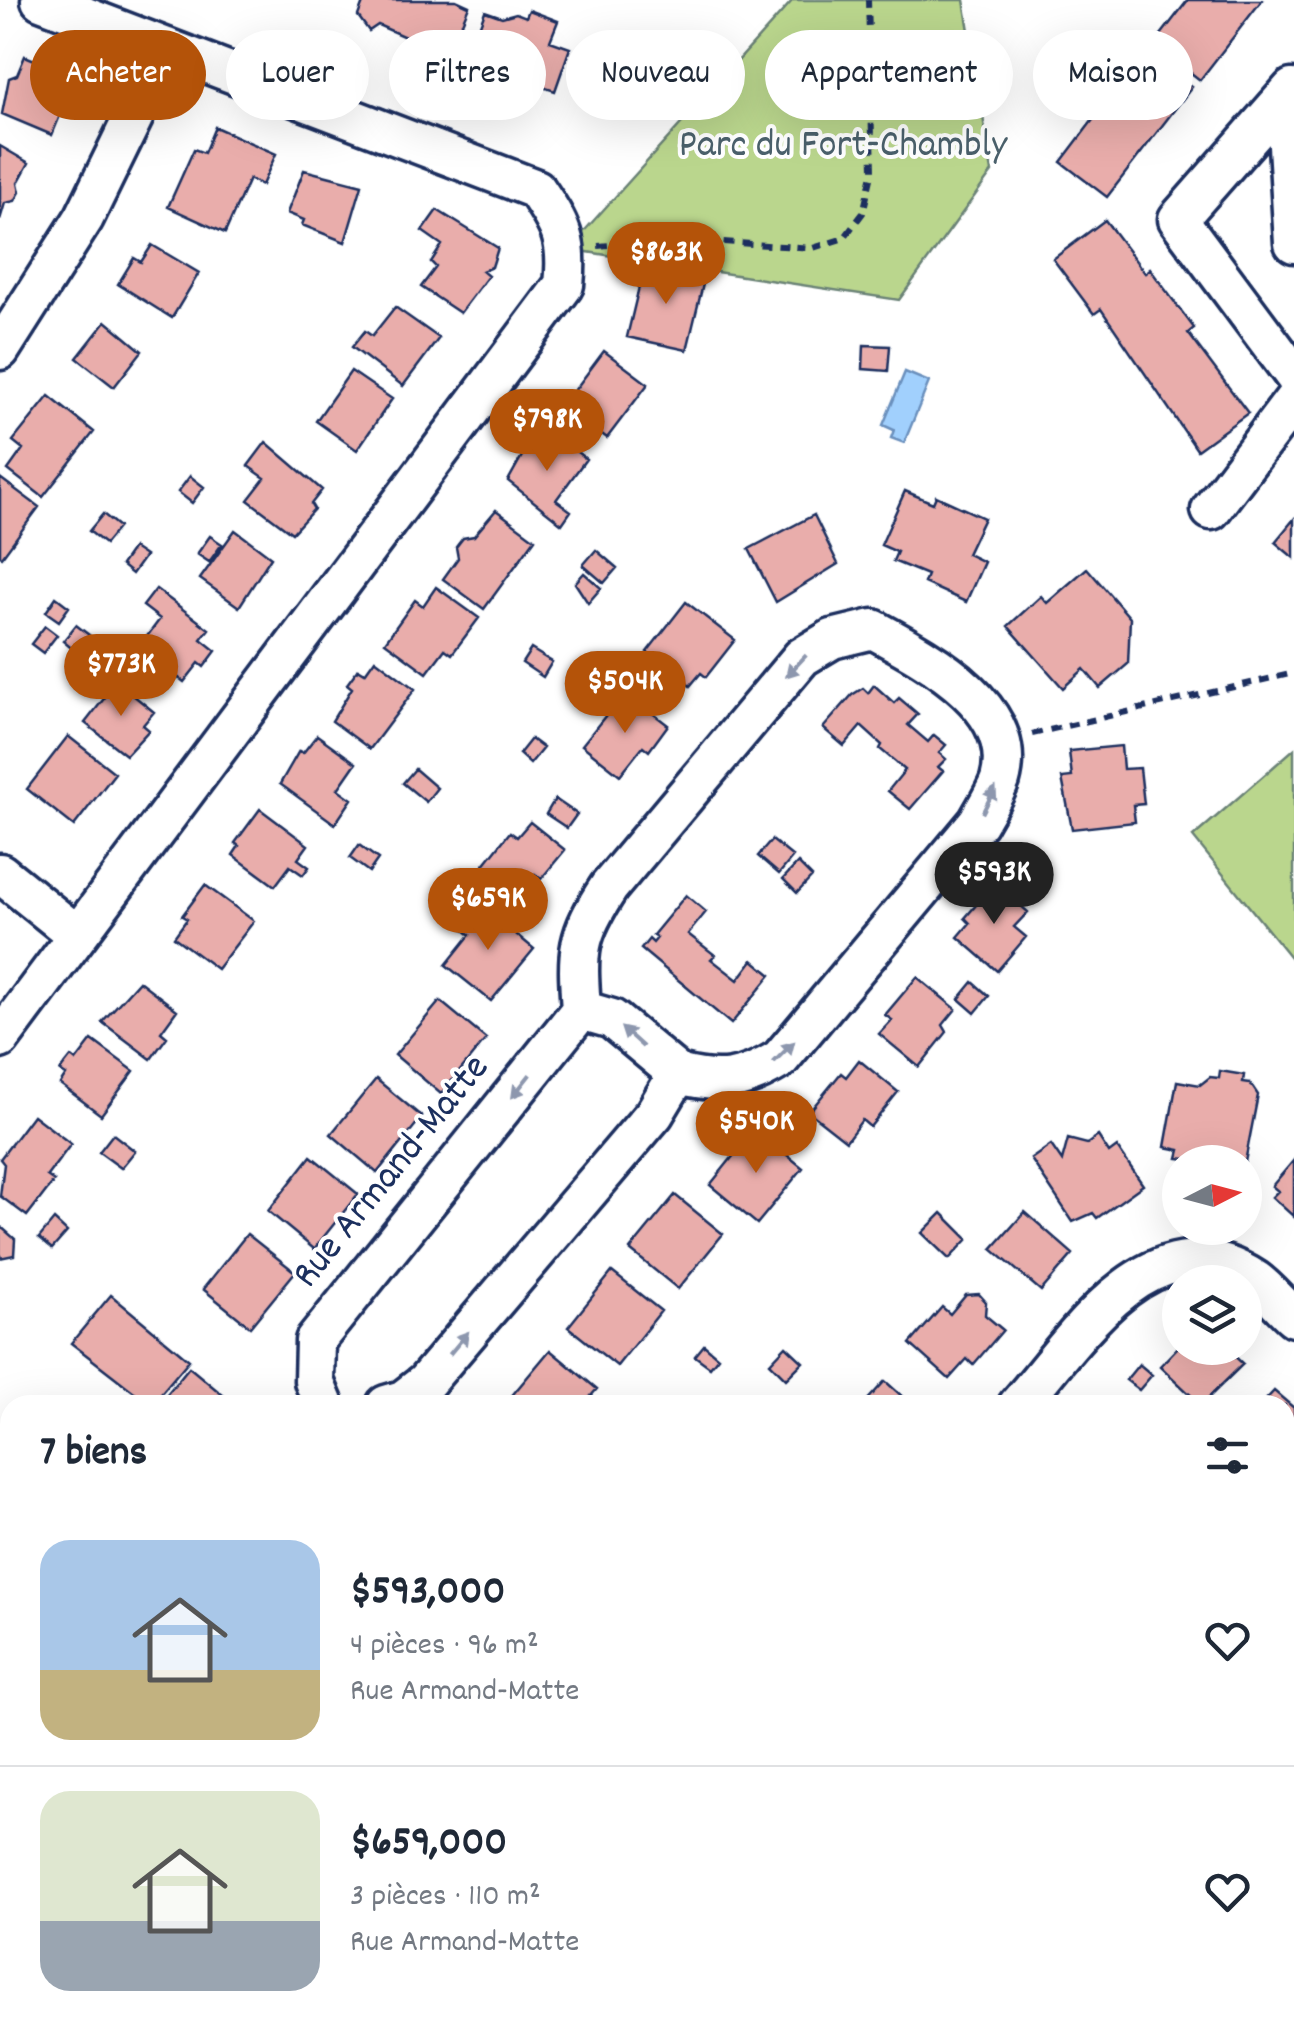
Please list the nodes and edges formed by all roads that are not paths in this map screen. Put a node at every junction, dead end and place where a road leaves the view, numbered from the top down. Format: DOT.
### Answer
graph roads {
  1 [pos="41,0"];
  2 [pos="120,30"];
  3 [pos="206,63"];
  4 [pos="1290,92"];
  5 [pos="132,120"];
  6 [pos="1294,243"];
  7 [pos="0,350"];
  8 [pos="1294,375"];
  9 [pos="1294,400"];
  10 [pos="1211,510"];
  11 [pos="0,872"];
  12 [pos="76,935"];
  13 [pos="582,1010"];
  14 [pos="0,1039"];
  15 [pos="678,1074"];
  16 [pos="1294,1317"];
  17 [pos="320,1395"];
  18 [pos="409,1395"];
  19 [pos="1027,1395"];
  1 -- 2 [label="street"];
  3 -- 12 [label="street"];
  4 -- 6 [label="street"];
  4 -- 8 [label="street"];
  5 -- 7 [label="street"];
  9 -- 10 [label="street"];
  11 -- 12 [label="street"];
  12 -- 14 [label="street"];
  15 -- 13 [label="street, one-way"];
  15 -- 13 [label="street, one-way"];
  13 -- 17 [label="street, Rue Armand-Matte, one-way"];
  18 -- 15 [label="street, one-way"];
  16 -- 19 [label="street"];
}
